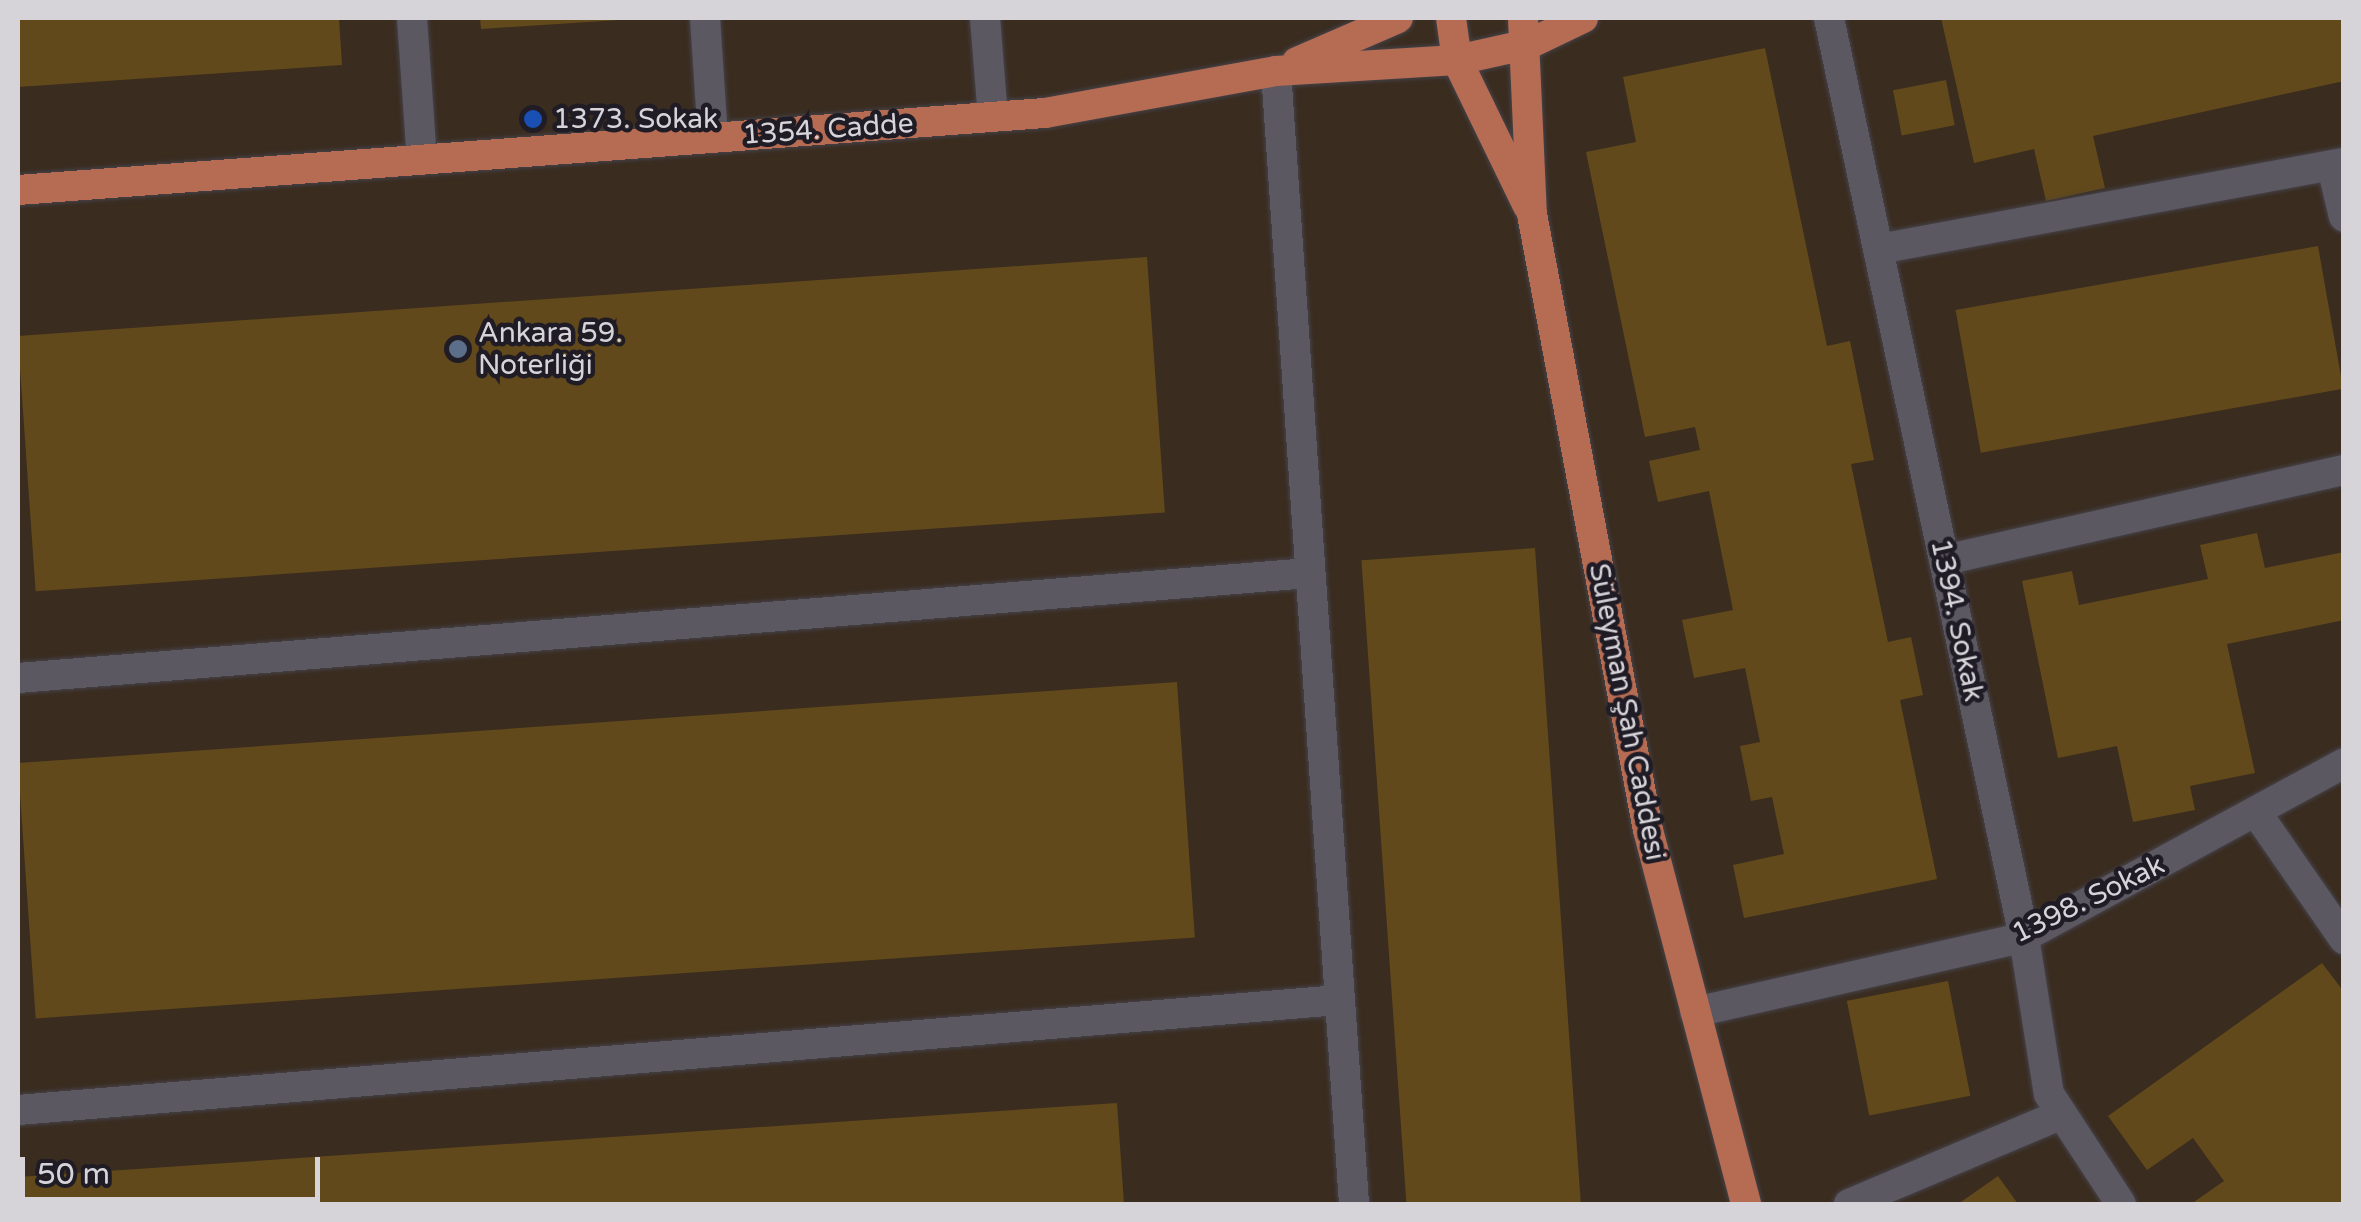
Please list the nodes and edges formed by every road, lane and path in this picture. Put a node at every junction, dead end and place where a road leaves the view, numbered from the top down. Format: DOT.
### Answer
graph roads {
  1 [pos="412,18"];
  2 [pos="705,18"];
  3 [pos="985,18"];
  4 [pos="1398,18"];
  5 [pos="1451,18"];
  6 [pos="1584,18"];
  7 [pos="1829,18"];
  8 [pos="1526,31"];
  9 [pos="1457,60"];
  10 [pos="1276,71"];
  11 [pos="992,117"];
  12 [pos="712,138"];
  13 [pos="422,160"];
  14 [pos="2338,165"];
  15 [pos="18,190"];
  16 [pos="1532,214"];
  17 [pos="2344,217"];
  18 [pos="1879,249"];
  19 [pos="2344,470"];
  20 [pos="1944,560"];
  21 [pos="1308,573"];
  22 [pos="18,678"];
  23 [pos="2344,763"];
  24 [pos="2256,812"];
  25 [pos="2024,937"];
  26 [pos="2344,939"];
  27 [pos="1339,1000"];
  28 [pos="1696,1012"];
  29 [pos="18,1110"];
  30 [pos="2062,1114"];
  31 [pos="1354,1204"];
  32 [pos="1746,1204"];
  33 [pos="1849,1204"];
  34 [pos="2122,1204"];
  1 -- 13 [label="lane"];
  2 -- 12 [label="lane"];
  3 -- 11 [label="lane"];
  4 -- 10 [label="main road, 1354. Cadde"];
  5 -- 9 [label="main road"];
  6 -- 8 [label="main road, 1354. Cadde"];
  7 -- 18 [label="lane, 1394. Sokak"];
  8 -- 9 [label="main road, 1354. Cadde"];
  8 -- 16 [label="main road"];
  9 -- 10 [label="main road, 1354. Cadde"];
  9 -- 16 [label="main road"];
  10 -- 11 [label="main road, 1354. Cadde"];
  10 -- 21 [label="lane"];
  11 -- 12 [label="main road, 1354. Cadde"];
  12 -- 13 [label="main road, 1354. Cadde"];
  13 -- 15 [label="main road, 1354. Cadde"];
  14 -- 17 [label="lane"];
  14 -- 18 [label="lane"];
  16 -- 28 [label="main road, Süleyman Şah Caddesi"];
  18 -- 20 [label="lane, 1394. Sokak"];
  19 -- 20 [label="lane"];
  20 -- 25 [label="lane, 1394. Sokak"];
  21 -- 22 [label="lane"];
  21 -- 27 [label="lane"];
  23 -- 24 [label="lane, 1398. Sokak"];
  24 -- 25 [label="lane, 1398. Sokak"];
  24 -- 26 [label="lane"];
  25 -- 28 [label="lane, 1398. Sokak"];
  25 -- 30 [label="lane, 1394. Sokak"];
  27 -- 29 [label="lane"];
  27 -- 31 [label="lane"];
  28 -- 32 [label="main road, Süleyman Şah Caddesi"];
  30 -- 33 [label="lane"];
  30 -- 34 [label="lane, 1394. Sokak"];
}
